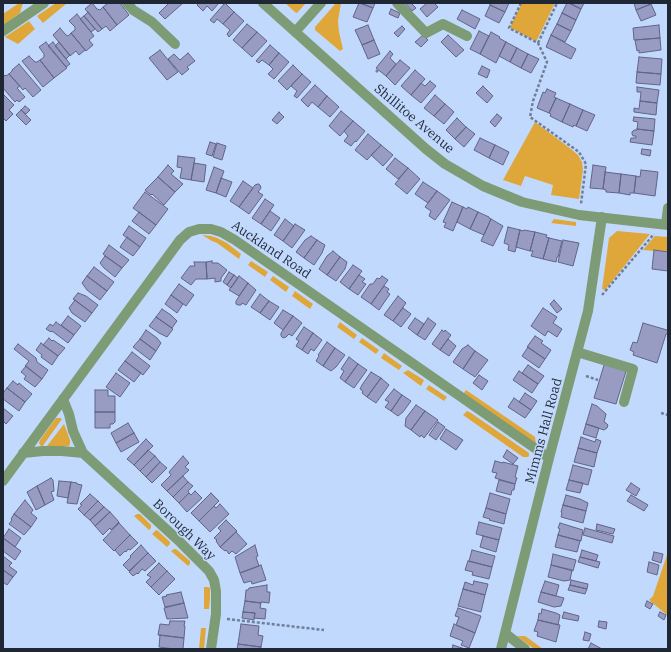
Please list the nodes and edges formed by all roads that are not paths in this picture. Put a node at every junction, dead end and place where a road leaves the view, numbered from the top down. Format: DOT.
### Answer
graph roads {
  1 [pos="127,3"];
  2 [pos="263,3"];
  3 [pos="321,3"];
  4 [pos="397,3"];
  5 [pos="38,5"];
  6 [pos="3,31"];
  7 [pos="295,32"];
  8 [pos="467,36"];
  9 [pos="175,44"];
  10 [pos="668,208"];
  11 [pos="602,217"];
  12 [pos="665,224"];
  13 [pos="577,352"];
  14 [pos="63,400"];
  15 [pos="624,402"];
  16 [pos="24,453"];
  17 [pos="83,453"];
  18 [pos="550,458"];
  19 [pos="3,481"];
  20 [pos="506,634"];
  21 [pos="211,649"];
  22 [pos="502,649"];
  23 [pos="525,649"];
  1 -- 9 [label="street"];
  2 -- 7 [label="street, Shillitoe Avenue"];
  3 -- 7 [label="street"];
  4 -- 8 [label="street"];
  5 -- 6 [label="street"];
  7 -- 11 [label="street, Shillitoe Avenue"];
  10 -- 12 [label="street"];
  11 -- 12 [label="street, Shillitoe Avenue"];
  11 -- 13 [label="street, Mimms Hall Road"];
  13 -- 15 [label="street"];
  13 -- 18 [label="street, Mimms Hall Road"];
  14 -- 16 [label="street, Auckland Road"];
  14 -- 17 [label="street, Borough Way"];
  14 -- 18 [label="street, Auckland Road"];
  16 -- 17 [label="street"];
  16 -- 19 [label="street, Auckland Road"];
  17 -- 21 [label="street, Borough Way"];
  18 -- 20 [label="street, Mimms Hall Road"];
  20 -- 22 [label="street, Mimms Hall Road"];
  20 -- 23 [label="street"];
}
